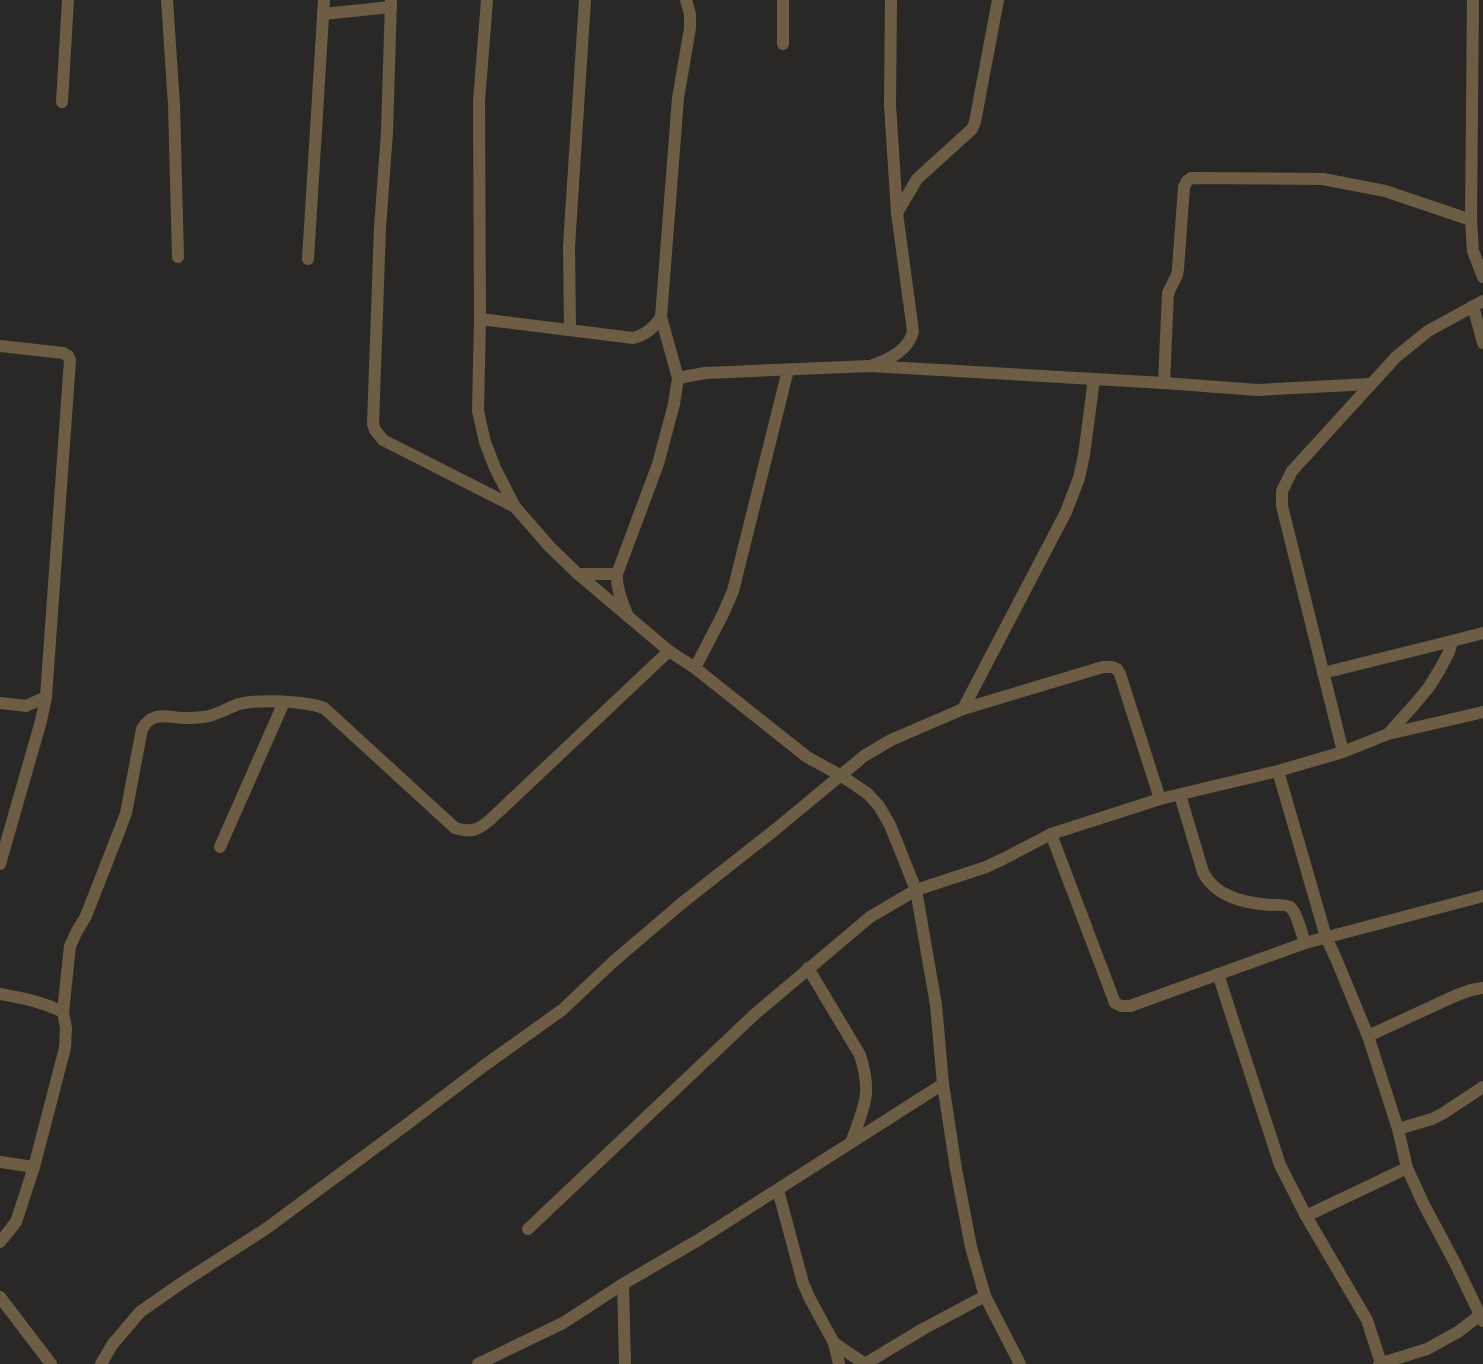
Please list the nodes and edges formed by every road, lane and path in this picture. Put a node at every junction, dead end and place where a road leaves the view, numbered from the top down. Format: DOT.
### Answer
graph roads {
  1 [pos="68,0"];
  2 [pos="167,0"];
  3 [pos="324,0"];
  4 [pos="487,0"];
  5 [pos="584,0"];
  6 [pos="686,0"];
  7 [pos="783,0"];
  8 [pos="891,0"];
  9 [pos="998,0"];
  10 [pos="1472,0"];
  11 [pos="391,3"];
  12 [pos="323,14"];
  13 [pos="783,44"];
  14 [pos="62,102"];
  15 [pos="897,213"];
  16 [pos="1471,220"];
  17 [pos="178,257"];
  18 [pos="308,260"];
  19 [pos="1483,277"];
  20 [pos="1478,303"];
  21 [pos="661,318"];
  22 [pos="480,319"];
  23 [pos="570,330"];
  24 [pos="1483,343"];
  25 [pos="0,346"];
  26 [pos="870,366"];
  27 [pos="788,370"];
  28 [pos="678,378"];
  29 [pos="1094,379"];
  30 [pos="1164,383"];
  31 [pos="1370,384"];
  32 [pos="515,507"];
  33 [pos="578,574"];
  34 [pos="617,574"];
  35 [pos="627,615"];
  36 [pos="1483,633"];
  37 [pos="1452,641"];
  38 [pos="670,651"];
  39 [pos="695,668"];
  40 [pos="1323,673"];
  41 [pos="46,697"];
  42 [pos="284,702"];
  43 [pos="0,703"];
  44 [pos="26,706"];
  45 [pos="963,709"];
  46 [pos="1483,712"];
  47 [pos="41,721"];
  48 [pos="1388,734"];
  49 [pos="1343,752"];
  50 [pos="1278,771"];
  51 [pos="840,775"];
  52 [pos="1180,795"];
  53 [pos="1160,799"];
  54 [pos="1051,834"];
  55 [pos="220,847"];
  56 [pos="0,864"];
  57 [pos="916,890"];
  58 [pos="1483,896"];
  59 [pos="1326,937"];
  60 [pos="1305,943"];
  61 [pos="808,968"];
  62 [pos="1218,974"];
  63 [pos="1483,988"];
  64 [pos="0,994"];
  65 [pos="64,1012"];
  66 [pos="1368,1036"];
  67 [pos="943,1084"];
  68 [pos="1483,1086"];
  69 [pos="1398,1129"];
  70 [pos="852,1140"];
  71 [pos="0,1162"];
  72 [pos="34,1168"];
  73 [pos="1407,1168"];
  74 [pos="778,1190"];
  75 [pos="1306,1216"];
  76 [pos="528,1228"];
  77 [pos="0,1242"];
  78 [pos="623,1284"];
  79 [pos="985,1296"];
  80 [pos="0,1297"];
  81 [pos="1482,1318"];
  82 [pos="834,1343"];
  83 [pos="51,1364"];
  84 [pos="101,1364"];
  85 [pos="478,1364"];
  86 [pos="625,1364"];
  87 [pos="839,1364"];
  88 [pos="865,1364"];
  89 [pos="1020,1364"];
  90 [pos="1380,1364"];
  1 -- 14 [label="street"];
  2 -- 17 [label="street"];
  3 -- 12 [label="street"];
  4 -- 22 [label="street"];
  5 -- 23 [label="street"];
  6 -- 21 [label="street"];
  7 -- 13 [label="street"];
  8 -- 15 [label="street"];
  9 -- 15 [label="street"];
  10 -- 16 [label="street"];
  11 -- 12 [label="street"];
  11 -- 32 [label="street"];
  12 -- 18 [label="street"];
  15 -- 26 [label="street"];
  16 -- 19 [label="street"];
  16 -- 30 [label="street"];
  20 -- 24 [label="street"];
  20 -- 31 [label="street"];
  21 -- 23 [label="street"];
  21 -- 28 [label="street"];
  22 -- 23 [label="street"];
  22 -- 32 [label="street"];
  25 -- 41 [label="street"];
  26 -- 27 [label="street"];
  26 -- 29 [label="street"];
  27 -- 28 [label="street"];
  27 -- 39 [label="street"];
  28 -- 34 [label="street"];
  29 -- 30 [label="street"];
  29 -- 45 [label="street"];
  30 -- 31 [label="street"];
  31 -- 40 [label="street"];
  32 -- 33 [label="street"];
  33 -- 34 [label="street"];
  33 -- 35 [label="street"];
  34 -- 35 [label="street"];
  35 -- 38 [label="street"];
  36 -- 37 [label="street"];
  37 -- 40 [label="street"];
  37 -- 48 [label="street"];
  38 -- 39 [label="street"];
  38 -- 42 [label="street"];
  39 -- 51 [label="street"];
  40 -- 49 [label="street"];
  41 -- 44 [label="street"];
  41 -- 47 [label="street"];
  42 -- 55 [label="street"];
  42 -- 65 [label="street"];
  43 -- 44 [label="street"];
  44 -- 47 [label="street"];
  45 -- 51 [label="street"];
  45 -- 53 [label="street"];
  46 -- 48 [label="street"];
  47 -- 56 [label="street"];
  48 -- 49 [label="street"];
  49 -- 50 [label="street"];
  50 -- 52 [label="street"];
  50 -- 59 [label="street"];
  51 -- 57 [label="street"];
  51 -- 84 [label="street"];
  52 -- 53 [label="street"];
  52 -- 60 [label="street"];
  53 -- 54 [label="street"];
  54 -- 57 [label="street"];
  54 -- 62 [label="street"];
  57 -- 61 [label="street"];
  57 -- 67 [label="street"];
  58 -- 59 [label="street"];
  59 -- 60 [label="street"];
  59 -- 66 [label="street"];
  60 -- 62 [label="street"];
  61 -- 70 [label="street"];
  61 -- 76 [label="street"];
  62 -- 75 [label="street"];
  63 -- 66 [label="street"];
  64 -- 65 [label="street"];
  65 -- 72 [label="street"];
  66 -- 69 [label="street"];
  67 -- 70 [label="street"];
  67 -- 79 [label="street"];
  68 -- 69 [label="street"];
  69 -- 73 [label="street"];
  70 -- 74 [label="street"];
  71 -- 72 [label="street"];
  72 -- 77 [label="street"];
  73 -- 75 [label="street"];
  73 -- 81 [label="street"];
  74 -- 78 [label="street"];
  74 -- 82 [label="street"];
  75 -- 90 [label="street"];
  78 -- 85 [label="street"];
  78 -- 86 [label="street"];
  79 -- 88 [label="street"];
  79 -- 89 [label="street"];
  80 -- 83 [label="street"];
  81 -- 90 [label="street"];
  82 -- 87 [label="street"];
  82 -- 88 [label="street"];
}
